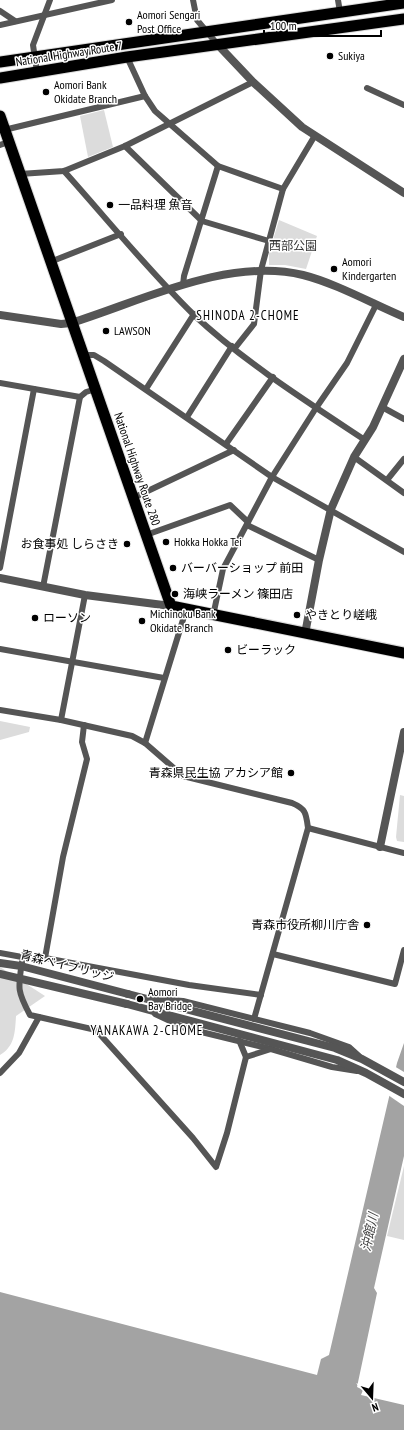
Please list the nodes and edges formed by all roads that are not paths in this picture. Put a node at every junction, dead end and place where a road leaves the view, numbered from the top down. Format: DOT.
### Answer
graph roads {
  1 [pos="50,0"];
  2 [pos="112,0"];
  3 [pos="193,0"];
  4 [pos="338,0"];
  5 [pos="404,3"];
  6 [pos="0,11"];
  7 [pos="340,12"];
  8 [pos="43,16"];
  9 [pos="404,18"];
  10 [pos="15,21"];
  11 [pos="0,25"];
  12 [pos="206,31"];
  13 [pos="218,45"];
  14 [pos="34,57"];
  15 [pos="127,57"];
  16 [pos="0,62"];
  17 [pos="37,72"];
  18 [pos="0,78"];
  19 [pos="253,82"];
  20 [pos="367,88"];
  21 [pos="145,96"];
  22 [pos="404,105"];
  23 [pos="0,116"];
  24 [pos="170,124"];
  25 [pos="4,130"];
  26 [pos="314,136"];
  27 [pos="4,144"];
  28 [pos="125,146"];
  29 [pos="218,166"];
  30 [pos="64,171"];
  31 [pos="20,174"];
  32 [pos="283,189"];
  33 [pos="404,193"];
  34 [pos="202,221"];
  35 [pos="121,234"];
  36 [pos="269,241"];
  37 [pos="50,262"];
  38 [pos="261,270"];
  39 [pos="183,285"];
  40 [pos="170,289"];
  41 [pos="376,305"];
  42 [pos="194,314"];
  43 [pos="0,315"];
  44 [pos="404,317"];
  45 [pos="71,323"];
  46 [pos="234,347"];
  47 [pos="83,355"];
  48 [pos="404,359"];
  49 [pos="273,377"];
  50 [pos="0,383"];
  51 [pos="34,389"];
  52 [pos="96,389"];
  53 [pos="146,390"];
  54 [pos="80,397"];
  55 [pos="316,408"];
  56 [pos="382,408"];
  57 [pos="187,417"];
  58 [pos="404,419"];
  59 [pos="365,440"];
  60 [pos="226,444"];
  61 [pos="234,450"];
  62 [pos="354,457"];
  63 [pos="404,459"];
  64 [pos="272,477"];
  65 [pos="387,480"];
  66 [pos="404,493"];
  67 [pos="133,498"];
  68 [pos="331,509"];
  69 [pos="248,523"];
  70 [pos="146,535"];
  71 [pos="404,552"];
  72 [pos="319,560"];
  73 [pos="0,568"];
  74 [pos="0,578"];
  75 [pos="43,587"];
  76 [pos="85,595"];
  77 [pos="171,606"];
  78 [pos="186,610"];
  79 [pos="213,616"];
  80 [pos="305,634"];
  81 [pos="0,649"];
  82 [pos="404,653"];
  83 [pos="71,661"];
  84 [pos="164,678"];
  85 [pos="0,710"];
  86 [pos="61,720"];
  87 [pos="84,725"];
  88 [pos="404,732"];
  89 [pos="144,743"];
  90 [pos="308,828"];
  91 [pos="380,847"];
  92 [pos="404,853"];
  93 [pos="404,950"];
  94 [pos="0,953"];
  95 [pos="273,954"];
  96 [pos="22,957"];
  97 [pos="46,958"];
  98 [pos="0,963"];
  99 [pos="0,974"];
  100 [pos="261,995"];
  101 [pos="147,998"];
  102 [pos="137,1006"];
  103 [pos="38,1017"];
  104 [pos="254,1018"];
  105 [pos="239,1040"];
  106 [pos="271,1049"];
  107 [pos="246,1057"];
  108 [pos="362,1059"];
  109 [pos="0,1073"];
  110 [pos="366,1073"];
  111 [pos="404,1082"];
  112 [pos="404,1094"];
  1 -- 8 [label="street"];
  2 -- 8 [label="street"];
  3 -- 12 [label="street"];
  4 -- 7 [label="street"];
  5 -- 7 [label="highway, National Highway Route 7"];
  6 -- 10 [label="street"];
  7 -- 12 [label="highway, National Highway Route 7"];
  8 -- 10 [label="street"];
  8 -- 14 [label="street"];
  9 -- 13 [label="highway, National Highway Route 7"];
  10 -- 11 [label="street"];
  12 -- 13 [label="street"];
  12 -- 14 [label="highway, National Highway Route 7"];
  13 -- 15 [label="highway, National Highway Route 7"];
  13 -- 19 [label="street"];
  14 -- 16 [label="highway, National Highway Route 7"];
  14 -- 17 [label="street"];
  15 -- 17 [label="highway, National Highway Route 7"];
  15 -- 21 [label="street"];
  17 -- 18 [label="highway, National Highway Route 7"];
  19 -- 24 [label="street"];
  19 -- 26 [label="street"];
  20 -- 22 [label="street"];
  21 -- 24 [label="street"];
  21 -- 25 [label="street"];
  23 -- 25 [label="highway, National Highway Route 280"];
  24 -- 28 [label="street"];
  24 -- 29 [label="street"];
  25 -- 27 [label="highway, National Highway Route 280"];
  26 -- 32 [label="street"];
  26 -- 33 [label="street"];
  27 -- 31 [label="highway, National Highway Route 280"];
  28 -- 30 [label="street"];
  28 -- 34 [label="street"];
  29 -- 32 [label="street"];
  29 -- 34 [label="street"];
  30 -- 31 [label="street"];
  30 -- 35 [label="street"];
  31 -- 37 [label="highway, National Highway Route 280"];
  32 -- 36 [label="street"];
  34 -- 36 [label="street"];
  34 -- 39 [label="street"];
  35 -- 37 [label="street"];
  35 -- 40 [label="street"];
  36 -- 38 [label="street"];
  37 -- 45 [label="highway, National Highway Route 280"];
  38 -- 39 [label="street"];
  38 -- 41 [label="street"];
  38 -- 46 [label="street"];
  39 -- 40 [label="street"];
  40 -- 42 [label="street"];
  40 -- 45 [label="street"];
  41 -- 44 [label="street"];
  41 -- 55 [label="street"];
  42 -- 46 [label="street"];
  42 -- 53 [label="street"];
  43 -- 45 [label="street"];
  45 -- 47 [label="highway, National Highway Route 280"];
  46 -- 49 [label="street"];
  46 -- 57 [label="street"];
  47 -- 52 [label="highway, National Highway Route 280"];
  47 -- 53 [label="street"];
  48 -- 56 [label="street"];
  49 -- 55 [label="street"];
  49 -- 60 [label="street"];
  50 -- 51 [label="street"];
  51 -- 54 [label="street"];
  51 -- 73 [label="street"];
  52 -- 54 [label="street"];
  52 -- 67 [label="highway, National Highway Route 280"];
  53 -- 57 [label="street"];
  54 -- 75 [label="street"];
  55 -- 59 [label="street"];
  55 -- 64 [label="street"];
  56 -- 58 [label="street"];
  56 -- 59 [label="street"];
  57 -- 60 [label="street"];
  59 -- 62 [label="street"];
  60 -- 61 [label="street"];
  61 -- 64 [label="street"];
  61 -- 67 [label="street"];
  62 -- 65 [label="street"];
  62 -- 68 [label="street"];
  63 -- 65 [label="street"];
  64 -- 68 [label="street"];
  64 -- 69 [label="street"];
  65 -- 66 [label="street"];
  67 -- 70 [label="highway, National Highway Route 280"];
  68 -- 71 [label="street"];
  68 -- 72 [label="street"];
  69 -- 70 [label="street"];
  69 -- 72 [label="street"];
  69 -- 79 [label="street"];
  70 -- 77 [label="highway, National Highway Route 280"];
  72 -- 80 [label="street"];
  74 -- 75 [label="street"];
  75 -- 76 [label="street"];
  76 -- 77 [label="street"];
  76 -- 83 [label="street"];
  77 -- 78 [label="highway"];
  78 -- 79 [label="highway"];
  78 -- 84 [label="street"];
  79 -- 80 [label="highway"];
  80 -- 82 [label="highway"];
  81 -- 83 [label="street"];
  83 -- 84 [label="street"];
  83 -- 86 [label="street"];
  84 -- 89 [label="street"];
  85 -- 86 [label="street"];
  86 -- 87 [label="street"];
  87 -- 89 [label="street"];
  87 -- 97 [label="street"];
  88 -- 91 [label="street"];
  89 -- 90 [label="street"];
  90 -- 91 [label="street"];
  90 -- 95 [label="street"];
  91 -- 92 [label="street"];
  93 -- 95 [label="street"];
  94 -- 96 [label="street"];
  95 -- 100 [label="street"];
  96 -- 97 [label="street"];
  96 -- 103 [label="street"];
  97 -- 100 [label="street"];
  98 -- 101 [label="street, 青森ベイブリッジ, bridge"];
  99 -- 102 [label="street, 青森ベイブリッジ, bridge"];
  100 -- 104 [label="street"];
  101 -- 104 [label="street"];
  101 -- 108 [label="street, 青森ベイブリッジ"];
  102 -- 105 [label="street"];
  102 -- 110 [label="street, 青森ベイブリッジ"];
  103 -- 107 [label="street"];
  103 -- 109 [label="street"];
  104 -- 108 [label="street"];
  105 -- 106 [label="street"];
  105 -- 107 [label="street"];
  106 -- 107 [label="street"];
  106 -- 110 [label="street"];
  108 -- 111 [label="street, 青森ベイブリッジ"];
  110 -- 112 [label="street, 青森ベイブリッジ"];
}
